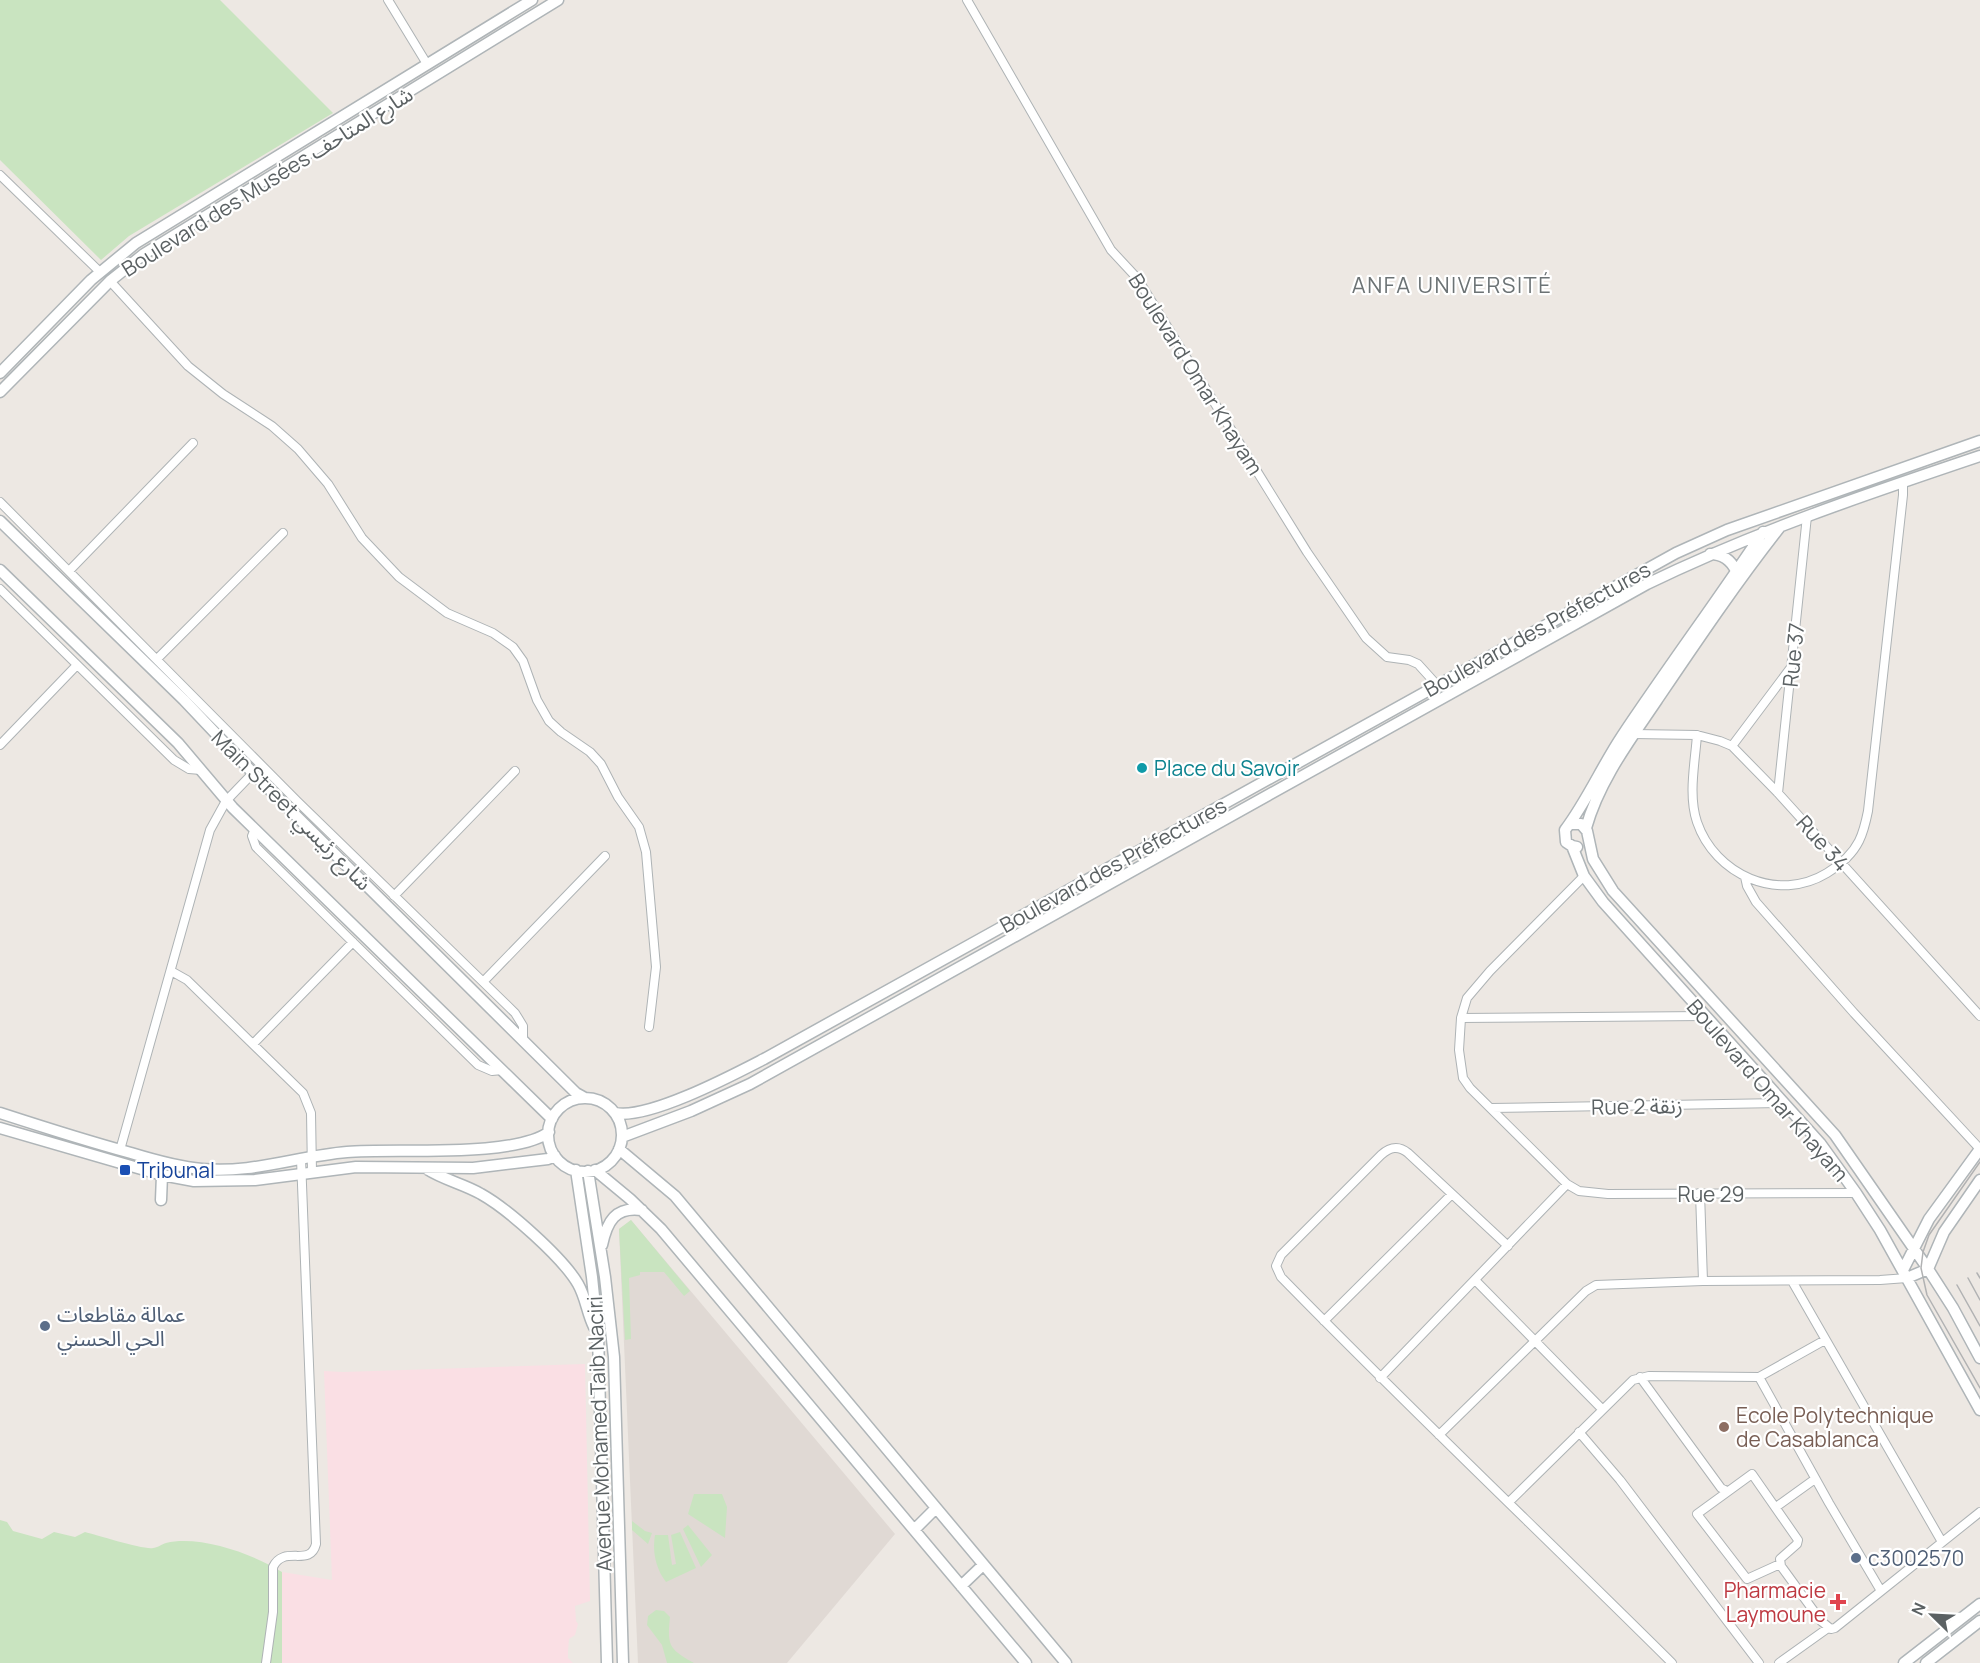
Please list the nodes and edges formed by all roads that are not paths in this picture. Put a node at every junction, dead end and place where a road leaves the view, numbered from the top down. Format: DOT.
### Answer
graph roads {
  1 [pos="388,0"];
  2 [pos="532,0"];
  3 [pos="558,0"];
  4 [pos="967,0"];
  5 [pos="427,64"];
  6 [pos="0,175"];
  7 [pos="100,272"];
  8 [pos="110,281"];
  9 [pos="0,373"];
  10 [pos="0,392"];
  11 [pos="1980,441"];
  12 [pos="193,443"];
  13 [pos="1980,456"];
  14 [pos="1902,483"];
  15 [pos="0,502"];
  16 [pos="1782,510"];
  17 [pos="1807,516"];
  18 [pos="1764,517"];
  19 [pos="0,521"];
  20 [pos="1781,525"];
  21 [pos="283,533"];
  22 [pos="1763,533"];
  23 [pos="1710,554"];
  24 [pos="0,570"];
  25 [pos="69,571"];
  26 [pos="1736,571"];
  27 [pos="0,589"];
  28 [pos="156,659"];
  29 [pos="77,665"];
  30 [pos="1792,666"];
  31 [pos="1433,687"];
  32 [pos="1436,701"];
  33 [pos="1634,734"];
  34 [pos="1698,735"];
  35 [pos="0,745"];
  36 [pos="1731,746"];
  37 [pos="201,770"];
  38 [pos="515,771"];
  39 [pos="253,773"];
  40 [pos="1778,794"];
  41 [pos="226,801"];
  42 [pos="1571,824"];
  43 [pos="1186,825"];
  44 [pos="255,829"];
  45 [pos="1587,833"];
  46 [pos="1192,836"];
  47 [pos="1572,846"];
  48 [pos="605,856"];
  49 [pos="1841,863"];
  50 [pos="1584,876"];
  51 [pos="1745,877"];
  52 [pos="393,896"];
  53 [pos="353,942"];
  54 [pos="171,971"];
  55 [pos="483,982"];
  56 [pos="1705,1016"];
  57 [pos="1980,1016"];
  58 [pos="1461,1017"];
  59 [pos="650,1027"];
  60 [pos="523,1041"];
  61 [pos="253,1044"];
  62 [pos="502,1070"];
  63 [pos="585,1098"];
  64 [pos="1783,1103"];
  65 [pos="1491,1108"];
  66 [pos="0,1113"];
  67 [pos="615,1113"];
  68 [pos="552,1119"];
  69 [pos="0,1128"];
  70 [pos="549,1132"];
  71 [pos="622,1137"];
  72 [pos="620,1149"];
  73 [pos="1980,1149"];
  74 [pos="120,1150"];
  75 [pos="555,1156"];
  76 [pos="306,1158"];
  77 [pos="424,1167"];
  78 [pos="576,1170"];
  79 [pos="591,1171"];
  80 [pos="307,1172"];
  81 [pos="162,1175"];
  82 [pos="1980,1180"];
  83 [pos="1567,1184"];
  84 [pos="1700,1193"];
  85 [pos="1856,1193"];
  86 [pos="1452,1194"];
  87 [pos="161,1200"];
  88 [pos="642,1210"];
  89 [pos="1508,1246"];
  90 [pos="601,1251"];
  91 [pos="1914,1251"];
  92 [pos="1928,1269"];
  93 [pos="1905,1274"];
  94 [pos="1475,1280"];
  95 [pos="1703,1281"];
  96 [pos="1791,1281"];
  97 [pos="1324,1321"];
  98 [pos="598,1335"];
  99 [pos="1825,1340"];
  100 [pos="1536,1341"];
  101 [pos="1980,1358"];
  102 [pos="1640,1377"];
  103 [pos="1759,1377"];
  104 [pos="1380,1378"];
  105 [pos="1602,1409"];
  106 [pos="1980,1410"];
  107 [pos="1579,1432"];
  108 [pos="1439,1435"];
  109 [pos="1815,1479"];
  110 [pos="1727,1491"];
  111 [pos="1509,1502"];
  112 [pos="1776,1507"];
  113 [pos="936,1508"];
  114 [pos="1980,1512"];
  115 [pos="914,1530"];
  116 [pos="1942,1542"];
  117 [pos="1780,1564"];
  118 [pos="983,1565"];
  119 [pos="960,1586"];
  120 [pos="1881,1591"];
  121 [pos="1980,1604"];
  122 [pos="1980,1621"];
  123 [pos="1828,1628"];
  124 [pos="266,1663"];
  125 [pos="607,1663"];
  126 [pos="623,1663"];
  127 [pos="1026,1663"];
  128 [pos="1066,1663"];
  129 [pos="1672,1663"];
  130 [pos="1759,1663"];
  131 [pos="1779,1663"];
  132 [pos="1904,1663"];
  133 [pos="1926,1663"];
  1 -- 5 [label="street"];
  2 -- 5 [label="street, Boulevard des Musées شارع المتاحف"];
  3 -- 8 [label="street, Boulevard des Musées شارع المتاحف"];
  4 -- 31 [label="street, Boulevard Omar Khayam"];
  5 -- 7 [label="street, Boulevard des Musées شارع المتاحف"];
  6 -- 7 [label="street"];
  7 -- 9 [label="street, Boulevard des Musées شارع المتاحف"];
  8 -- 10 [label="street, Boulevard des Musées شارع المتاحف"];
  8 -- 59 [label="street"];
  11 -- 16 [label="street, Boulevard des Préfectures"];
  12 -- 25 [label="street"];
  13 -- 14 [label="street, Boulevard des Préfectures"];
  14 -- 17 [label="street, Boulevard des Préfectures"];
  14 -- 49 [label="street"];
  15 -- 25 [label="street"];
  16 -- 18 [label="street, Boulevard des Préfectures"];
  16 -- 20 [label="street"];
  17 -- 20 [label="street, Boulevard des Préfectures"];
  17 -- 30 [label="street, Rue 37"];
  18 -- 22 [label="street"];
  18 -- 31 [label="street, Boulevard des Préfectures"];
  19 -- 39 [label="street, Main Street شارع رئيسي"];
  20 -- 22 [label="street, Boulevard des Préfectures"];
  20 -- 33 [label="street"];
  21 -- 28 [label="street"];
  22 -- 23 [label="street, Boulevard des Préfectures"];
  22 -- 26 [label="street"];
  23 -- 26 [label="street"];
  23 -- 32 [label="street, Boulevard des Préfectures"];
  24 -- 37 [label="street, Main Street شارع رئيسي"];
  25 -- 28 [label="street"];
  26 -- 42 [label="street"];
  27 -- 29 [label="street"];
  28 -- 52 [label="street"];
  29 -- 35 [label="street"];
  29 -- 37 [label="street"];
  30 -- 36 [label="street"];
  30 -- 40 [label="street, Rue 37"];
  31 -- 32 [label="street"];
  31 -- 43 [label="street, Boulevard des Préfectures"];
  32 -- 46 [label="street, Boulevard des Préfectures"];
  33 -- 34 [label="street, Rue 34"];
  33 -- 45 [label="street"];
  34 -- 36 [label="street, Rue 34"];
  34 -- 51 [label="street"];
  36 -- 40 [label="street, Rue 34"];
  37 -- 41 [label="street, Main Street شارع رئيسي"];
  38 -- 52 [label="street"];
  39 -- 41 [label="street"];
  39 -- 60 [label="street, Main Street شارع رئيسي"];
  40 -- 49 [label="street, Rue 34"];
  41 -- 44 [label="street, Main Street شارع رئيسي"];
  41 -- 54 [label="street"];
  42 -- 45 [label="street"];
  42 -- 47 [label="street"];
  43 -- 46 [label="street"];
  43 -- 67 [label="street, Boulevard des Préfectures"];
  44 -- 53 [label="street"];
  44 -- 62 [label="street, Main Street شارع رئيسي"];
  45 -- 47 [label="street"];
  45 -- 91 [label="street, Boulevard Omar Khayam"];
  46 -- 71 [label="street, Boulevard des Préfectures"];
  47 -- 50 [label="street, Boulevard Omar Khayam"];
  48 -- 55 [label="street"];
  49 -- 51 [label="street"];
  49 -- 57 [label="street, Rue 34"];
  50 -- 56 [label="street, Boulevard Omar Khayam"];
  50 -- 58 [label="street"];
  51 -- 73 [label="street"];
  52 -- 55 [label="street"];
  53 -- 61 [label="street"];
  53 -- 62 [label="street"];
  54 -- 61 [label="street"];
  54 -- 74 [label="street"];
  55 -- 60 [label="street"];
  56 -- 58 [label="street"];
  56 -- 64 [label="street, Boulevard Omar Khayam"];
  58 -- 65 [label="street"];
  60 -- 63 [label="street, Main Street شارع رئيسي"];
  61 -- 76 [label="street"];
  62 -- 68 [label="street, Main Street شارع رئيسي"];
  63 -- 67 [label="street"];
  63 -- 68 [label="street"];
  64 -- 65 [label="street, Rue 2 زنقة"];
  64 -- 85 [label="street, Boulevard Omar Khayam"];
  65 -- 83 [label="street"];
  66 -- 74 [label="street"];
  67 -- 71 [label="street"];
  68 -- 70 [label="street"];
  69 -- 81 [label="street"];
  70 -- 75 [label="street"];
  70 -- 76 [label="street"];
  71 -- 72 [label="street"];
  72 -- 79 [label="street"];
  72 -- 113 [label="street"];
  73 -- 91 [label="street"];
  74 -- 76 [label="street"];
  75 -- 77 [label="street"];
  75 -- 78 [label="street"];
  76 -- 80 [label="street"];
  77 -- 80 [label="street"];
  77 -- 98 [label="street"];
  78 -- 79 [label="street"];
  78 -- 98 [label="street, Avenue Mohamed Taib Naciri"];
  79 -- 88 [label="street"];
  79 -- 90 [label="street, Avenue Mohamed Taib Naciri"];
  80 -- 81 [label="street"];
  80 -- 124 [label="street"];
  81 -- 87 [label="street"];
  82 -- 92 [label="street"];
  83 -- 84 [label="street, Rue 29"];
  83 -- 89 [label="street"];
  84 -- 85 [label="street, Rue 29"];
  84 -- 95 [label="street"];
  85 -- 93 [label="street, Boulevard Omar Khayam"];
  86 -- 89 [label="street"];
  86 -- 97 [label="street"];
  86 -- 97 [label="street"];
  88 -- 90 [label="street"];
  88 -- 115 [label="street"];
  89 -- 94 [label="street"];
  90 -- 126 [label="street, Avenue Mohamed Taib Naciri"];
  91 -- 92 [label="street, Boulevard Omar Khayam"];
  91 -- 93 [label="street"];
  92 -- 93 [label="street"];
  92 -- 101 [label="street, Boulevard Omar Khayam"];
  93 -- 96 [label="street"];
  93 -- 106 [label="street, Boulevard Omar Khayam"];
  94 -- 100 [label="street"];
  94 -- 104 [label="street"];
  95 -- 96 [label="street"];
  95 -- 100 [label="street"];
  96 -- 99 [label="street"];
  97 -- 104 [label="street"];
  98 -- 125 [label="street, Avenue Mohamed Taib Naciri"];
  99 -- 103 [label="street"];
  99 -- 116 [label="street"];
  100 -- 105 [label="street"];
  100 -- 108 [label="street"];
  102 -- 103 [label="street"];
  102 -- 105 [label="street"];
  102 -- 110 [label="street"];
  103 -- 109 [label="street"];
  104 -- 108 [label="street"];
  105 -- 107 [label="street"];
  107 -- 111 [label="street"];
  107 -- 130 [label="street"];
  108 -- 111 [label="street"];
  109 -- 112 [label="street"];
  109 -- 120 [label="street"];
  110 -- 112 [label="street"];
  110 -- 117 [label="street"];
  111 -- 129 [label="street"];
  112 -- 117 [label="street"];
  113 -- 115 [label="street"];
  113 -- 118 [label="street"];
  114 -- 116 [label="street"];
  115 -- 119 [label="street"];
  116 -- 120 [label="street"];
  117 -- 123 [label="street"];
  118 -- 119 [label="street"];
  118 -- 128 [label="street"];
  119 -- 127 [label="street"];
  120 -- 123 [label="street"];
  121 -- 132 [label="street"];
  122 -- 133 [label="street"];
  123 -- 131 [label="street"];
}
